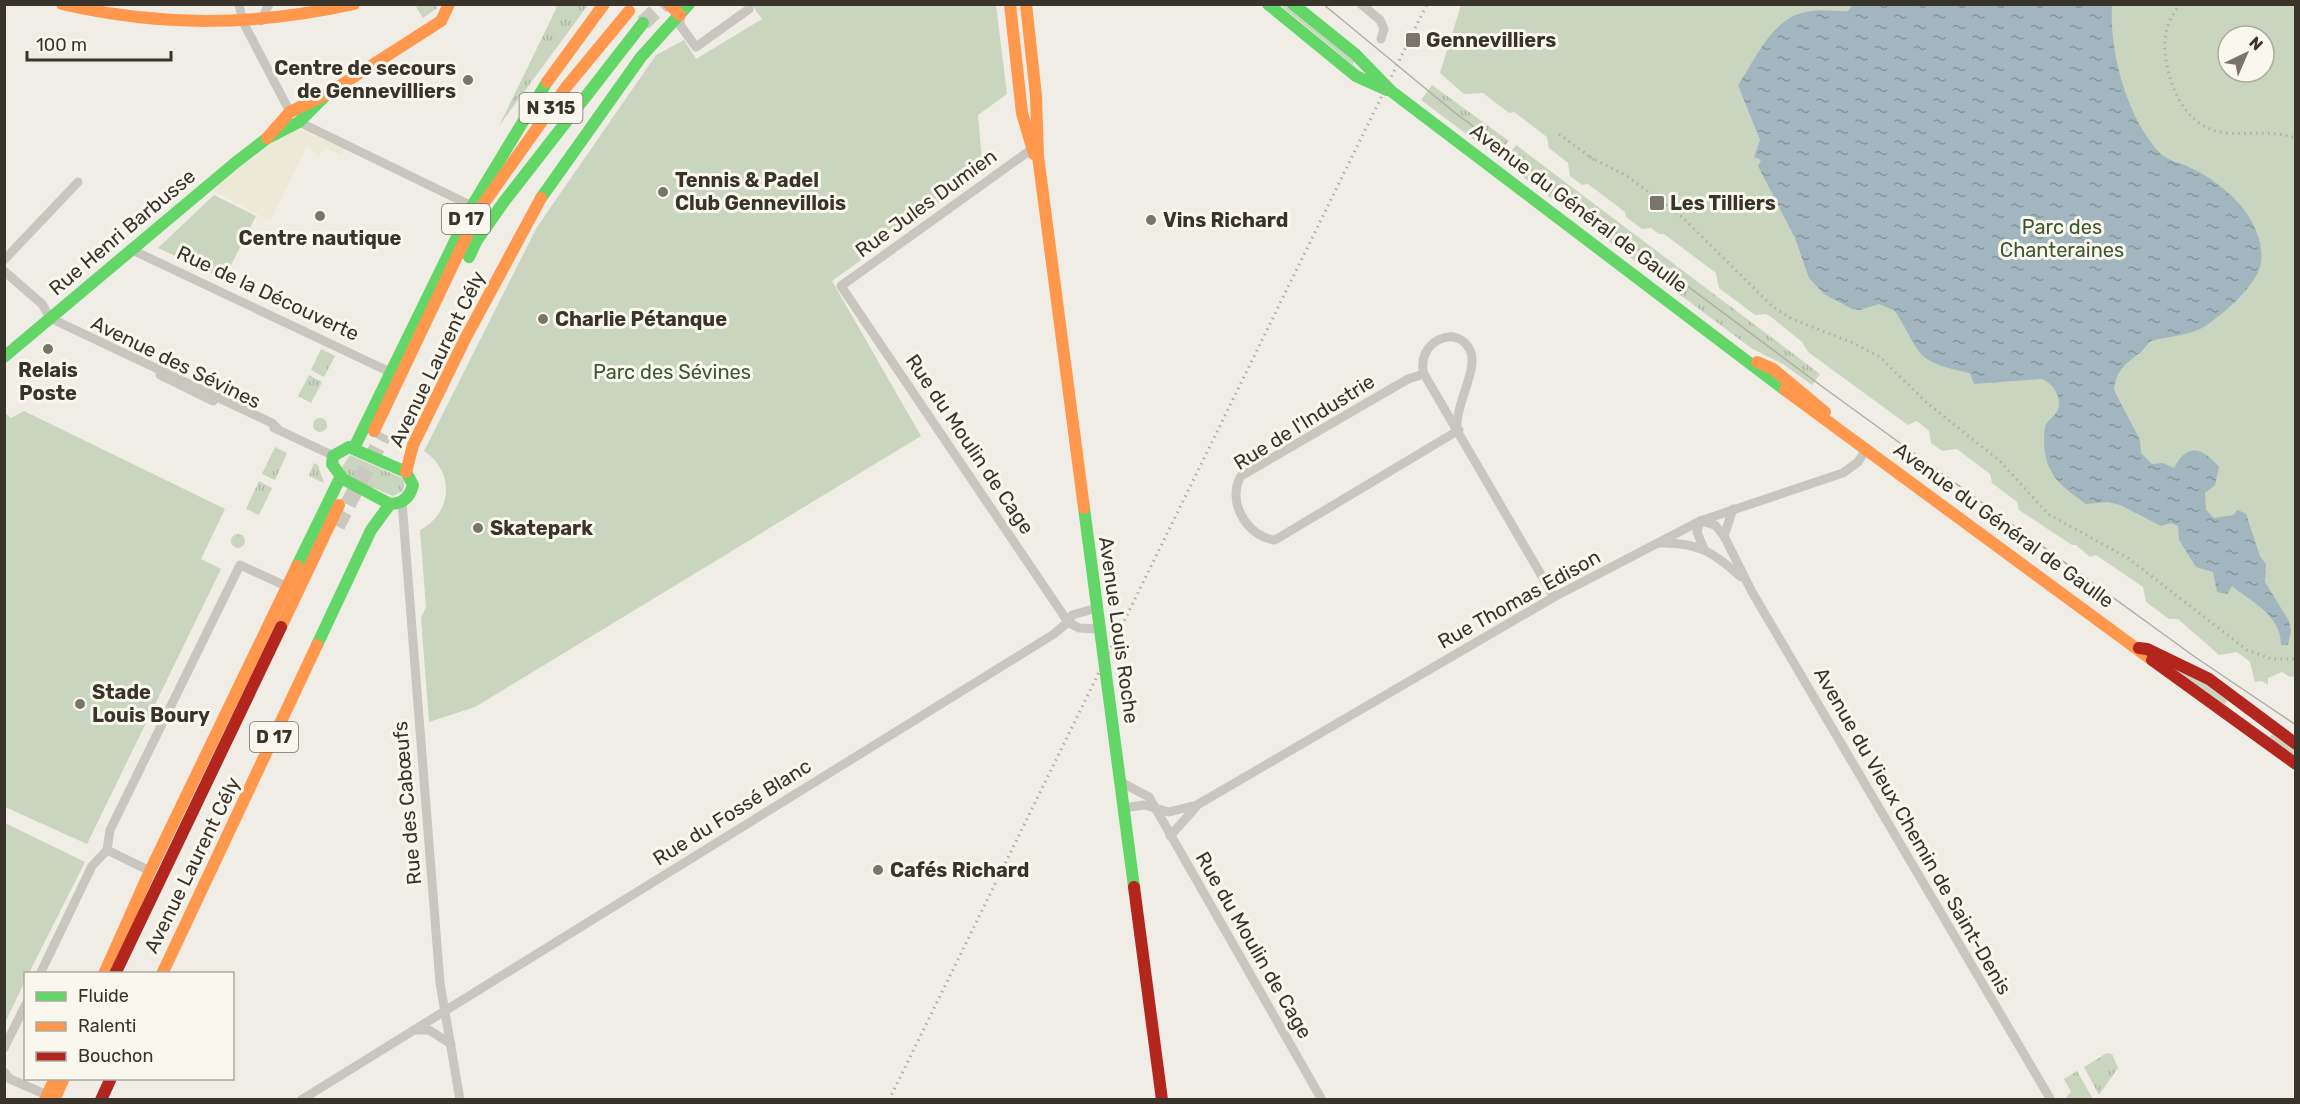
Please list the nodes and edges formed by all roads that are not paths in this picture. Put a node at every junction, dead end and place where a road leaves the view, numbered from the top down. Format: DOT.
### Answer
graph roads {
  1 [pos="62,4"];
  2 [pos="238,4"];
  3 [pos="269,4"];
  4 [pos="354,4"];
  5 [pos="448,4"];
  6 [pos="604,4"];
  7 [pos="669,4"];
  8 [pos="689,4"];
  9 [pos="1010,4"];
  10 [pos="1026,4"];
  11 [pos="1268,4"];
  12 [pos="1293,4"];
  13 [pos="1361,4"];
  14 [pos="749,9"];
  15 [pos="629,11"];
  16 [pos="680,15"];
  17 [pos="261,21"];
  18 [pos="243,22"];
  19 [pos="644,23"];
  20 [pos="1381,39"];
  21 [pos="1365,64"];
  22 [pos="1356,76"];
  23 [pos="1391,91"];
  24 [pos="327,94"];
  25 [pos="290,112"];
  26 [pos="299,122"];
  27 [pos="266,139"];
  28 [pos="1032,148"];
  29 [pos="1039,166"];
  30 [pos="78,182"];
  31 [pos="472,206"];
  32 [pos="130,249"];
  33 [pos="4,260"];
  34 [pos="4,271"];
  35 [pos="4,277"];
  36 [pos="842,286"];
  37 [pos="52,317"];
  38 [pos="4,357"];
  39 [pos="390,372"];
  40 [pos="1424,374"];
  41 [pos="1458,428"];
  42 [pos="354,448"];
  43 [pos="1867,448"];
  44 [pos="334,456"];
  45 [pos="406,472"];
  46 [pos="340,478"];
  47 [pos="396,503"];
  48 [pos="339,505"];
  49 [pos="1733,509"];
  50 [pos="1700,521"];
  51 [pos="1724,536"];
  52 [pos="1656,543"];
  53 [pos="1704,549"];
  54 [pos="1745,580"];
  55 [pos="288,587"];
  56 [pos="1554,597"];
  57 [pos="1097,608"];
  58 [pos="1068,622"];
  59 [pos="1099,629"];
  60 [pos="2137,647"];
  61 [pos="2253,711"];
  62 [pos="2242,725"];
  63 [pos="2295,744"];
  64 [pos="2295,764"];
  65 [pos="1119,781"];
  66 [pos="1197,805"];
  67 [pos="1123,808"];
  68 [pos="1155,809"];
  69 [pos="1170,836"];
  70 [pos="107,850"];
  71 [pos="150,871"];
  72 [pos="41,972"];
  73 [pos="105,972"];
  74 [pos="116,972"];
  75 [pos="163,972"];
  76 [pos="24,1008"];
  77 [pos="444,1010"];
  78 [pos="414,1030"];
  79 [pos="451,1044"];
  80 [pos="4,1047"];
  81 [pos="4,1072"];
  82 [pos="54,1080"];
  83 [pos="62,1080"];
  84 [pos="110,1080"];
  85 [pos="48,1098"];
  86 [pos="101,1100"];
  87 [pos="301,1100"];
  88 [pos="460,1100"];
  89 [pos="1162,1100"];
  90 [pos="1322,1100"];
  91 [pos="2051,1100"];
  1 -- 18 [label="main road"];
  2 -- 18 [label="street"];
  3 -- 17 [label="street"];
  4 -- 17 [label="main road"];
  5 -- 24 [label="main road, Rue Henri Barbusse"];
  6 -- 31 [label="main road, Avenue Laurent Cély / D 17"];
  7 -- 16 [label="main road"];
  8 -- 16 [label="main road, Avenue Laurent Cély / D 17"];
  9 -- 28 [label="main road, Avenue Louis Roche"];
  10 -- 29 [label="main road, Avenue Louis Roche"];
  11 -- 22 [label="main road, Avenue du Général de Gaulle"];
  12 -- 21 [label="main road, Avenue du Général de Gaulle"];
  13 -- 20 [label="street"];
  14 -- 16 [label="street"];
  15 -- 19 [label="main road, N 315"];
  16 -- 45 [label="main road, Avenue Laurent Cély / D 17"];
  17 -- 18 [label="main road"];
  18 -- 25 [label="street"];
  21 -- 22 [label="main road"];
  21 -- 23 [label="main road, Avenue du Général de Gaulle"];
  22 -- 23 [label="main road, Avenue du Général de Gaulle"];
  23 -- 43 [label="main road, Avenue du Général de Gaulle"];
  24 -- 25 [label="main road, Rue Henri Barbusse"];
  24 -- 26 [label="main road, Rue Henri Barbusse"];
  25 -- 26 [label="main road"];
  25 -- 27 [label="main road, Rue Henri Barbusse"];
  26 -- 27 [label="main road, Rue Henri Barbusse"];
  26 -- 31 [label="street"];
  27 -- 32 [label="main road, Rue Henri Barbusse"];
  28 -- 29 [label="main road, Avenue Louis Roche"];
  28 -- 36 [label="street, Rue Jules Dumien"];
  29 -- 57 [label="main road, Avenue Louis Roche"];
  30 -- 33 [label="street"];
  31 -- 39 [label="main road, Avenue Laurent Cély / D 17"];
  32 -- 37 [label="main road, Rue Henri Barbusse"];
  32 -- 39 [label="street, Rue de la Découverte"];
  34 -- 37 [label="street"];
  35 -- 37 [label="street"];
  36 -- 58 [label="street, Rue du Moulin de Cage"];
  37 -- 38 [label="main road, Rue Henri Barbusse"];
  37 -- 44 [label="street, Avenue des Sévines"];
  39 -- 42 [label="main road, Avenue Laurent Cély / D 17"];
  40 -- 41 [label="street"];
  40 -- 41 [label="street"];
  40 -- 41 [label="street, Rue de l'Industrie"];
  41 -- 56 [label="street"];
  42 -- 44 [label="main road"];
  42 -- 45 [label="main road"];
  43 -- 49 [label="street, Rue Thomas Edison"];
  43 -- 60 [label="main road, Avenue du Général de Gaulle"];
  44 -- 46 [label="main road"];
  45 -- 47 [label="main road, Avenue Laurent Cély / D 17"];
  46 -- 47 [label="main road"];
  46 -- 55 [label="main road, Avenue Laurent Cély / D 17"];
  47 -- 75 [label="main road, Avenue Laurent Cély / D 17"];
  47 -- 77 [label="street, Rue des Cabœufs"];
  48 -- 74 [label="main road"];
  49 -- 50 [label="street, Rue Thomas Edison"];
  49 -- 51 [label="street"];
  50 -- 51 [label="street"];
  50 -- 52 [label="street, Rue Thomas Edison"];
  50 -- 53 [label="street"];
  51 -- 54 [label="street, Avenue du Vieux Chemin de Saint-Denis"];
  52 -- 53 [label="street, Avenue du Vieux Chemin de Saint-Denis"];
  52 -- 56 [label="street, Rue Thomas Edison"];
  53 -- 54 [label="street, Avenue du Vieux Chemin de Saint-Denis"];
  54 -- 91 [label="street, Avenue du Vieux Chemin de Saint-Denis"];
  55 -- 70 [label="street"];
  55 -- 71 [label="main road, Avenue Laurent Cély / D 17"];
  56 -- 66 [label="street, Rue Thomas Edison"];
  57 -- 58 [label="street, Rue du Fossé Blanc"];
  57 -- 59 [label="main road, Avenue Louis Roche"];
  58 -- 59 [label="street"];
  58 -- 77 [label="street, Rue du Fossé Blanc"];
  59 -- 65 [label="main road, Avenue Louis Roche"];
  60 -- 61 [label="main road, Avenue du Général de Gaulle"];
  60 -- 62 [label="main road, Avenue du Général de Gaulle"];
  61 -- 62 [label="main road"];
  61 -- 63 [label="main road, Avenue du Général de Gaulle"];
  62 -- 64 [label="main road, Avenue du Général de Gaulle"];
  65 -- 67 [label="main road, Avenue Louis Roche"];
  65 -- 68 [label="street, Rue du Moulin de Cage"];
  66 -- 68 [label="street, Rue Thomas Edison"];
  66 -- 69 [label="street, Rue Thomas Edison"];
  67 -- 68 [label="street"];
  67 -- 89 [label="main road, Avenue Louis Roche"];
  68 -- 69 [label="street, Rue du Moulin de Cage"];
  69 -- 90 [label="street, Rue du Moulin de Cage"];
  70 -- 71 [label="street"];
  70 -- 72 [label="street"];
  71 -- 73 [label="main road, Avenue Laurent Cély / D 17"];
  76 -- 80 [label="street"];
  77 -- 78 [label="street, Rue du Fossé Blanc"];
  77 -- 79 [label="street, Rue des Cabœufs"];
  78 -- 79 [label="street"];
  78 -- 87 [label="street, Rue du Fossé Blanc"];
  79 -- 88 [label="street, Rue des Cabœufs"];
  81 -- 85 [label="street"];
  82 -- 85 [label="main road"];
  83 -- 85 [label="main road"];
  84 -- 86 [label="main road"];
}
